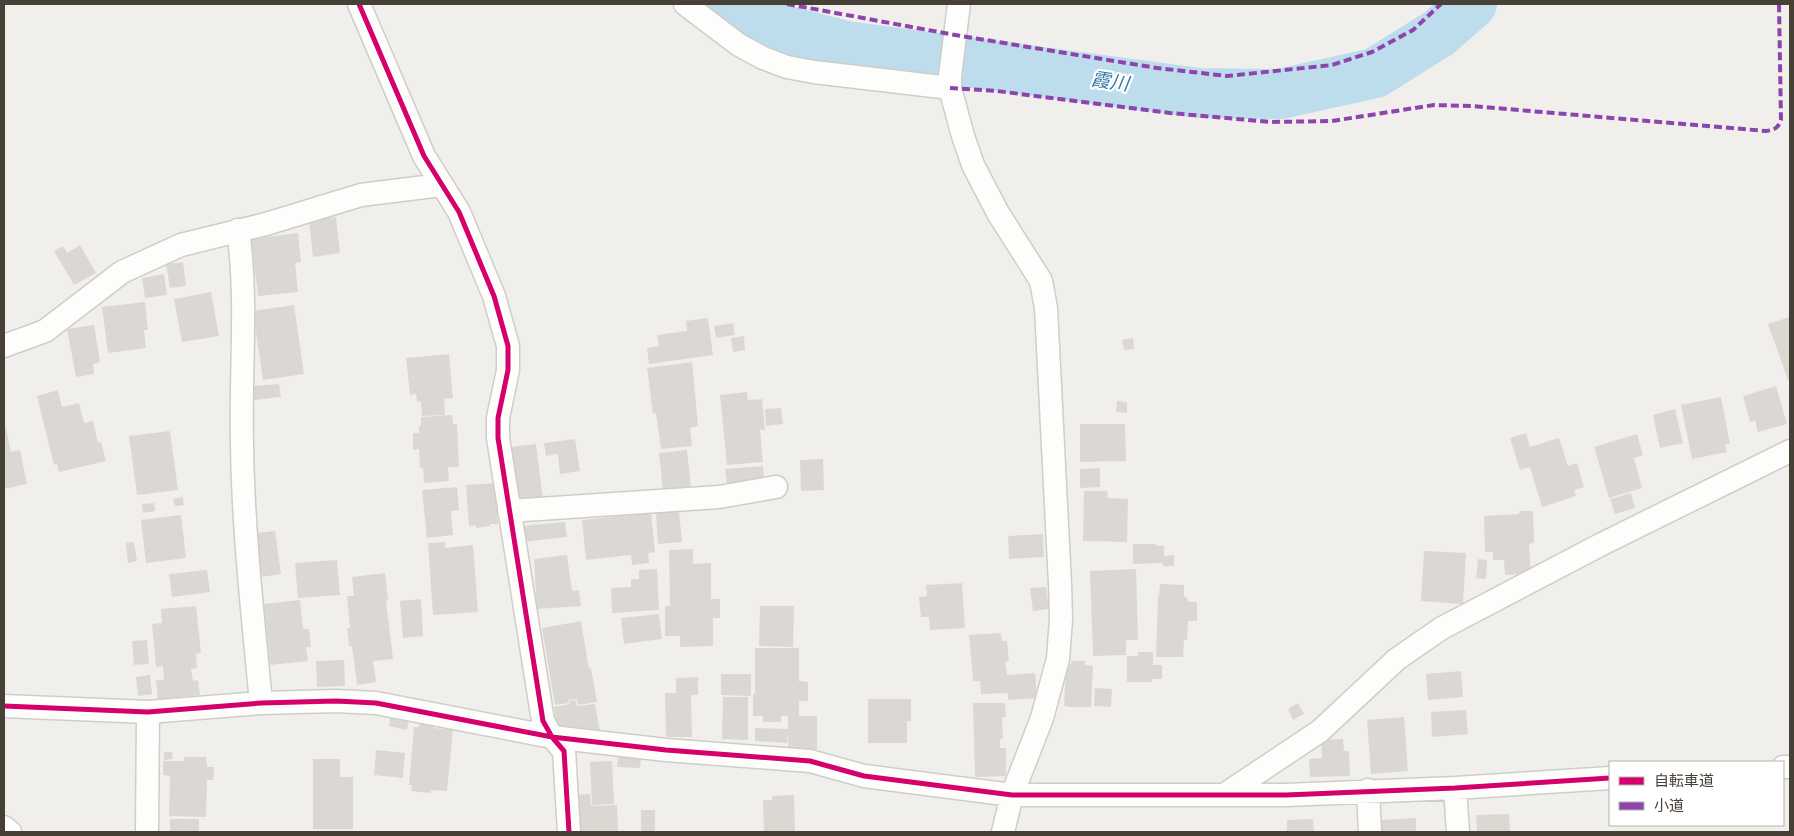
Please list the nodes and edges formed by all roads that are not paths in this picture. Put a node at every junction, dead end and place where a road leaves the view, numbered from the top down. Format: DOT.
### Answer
graph roads {
  1 [pos="359,4"];
  2 [pos="685,4"];
  3 [pos="960,4"];
  4 [pos="950,82"];
  5 [pos="442,185"];
  6 [pos="238,230"];
  7 [pos="4,346"];
  8 [pos="1790,451"];
  9 [pos="776,487"];
  10 [pos="510,511"];
  11 [pos="261,704"];
  12 [pos="4,706"];
  13 [pos="148,712"];
  14 [pos="552,737"];
  15 [pos="1609,778"];
  16 [pos="1455,788"];
  17 [pos="1368,790"];
  18 [pos="1012,795"];
  19 [pos="1224,795"];
  20 [pos="4,827"];
  21 [pos="10,832"];
  22 [pos="148,832"];
  23 [pos="569,832"];
  24 [pos="1002,832"];
  25 [pos="1370,832"];
  26 [pos="1458,832"];
  1 -- 5 [label="street"];
  2 -- 4 [label="street"];
  3 -- 4 [label="street"];
  4 -- 18 [label="street"];
  5 -- 6 [label="street"];
  5 -- 10 [label="street"];
  6 -- 7 [label="street"];
  6 -- 11 [label="street"];
  8 -- 19 [label="street"];
  9 -- 10 [label="street"];
  10 -- 14 [label="street"];
  11 -- 13 [label="street"];
  11 -- 14 [label="street"];
  12 -- 13 [label="street"];
  13 -- 22 [label="street"];
  14 -- 18 [label="street"];
  14 -- 23 [label="street"];
  15 -- 16 [label="street"];
  16 -- 17 [label="street"];
  16 -- 26 [label="street"];
  17 -- 19 [label="street"];
  17 -- 25 [label="street"];
  18 -- 19 [label="street"];
  18 -- 24 [label="street"];
  20 -- 21 [label="street"];
}
